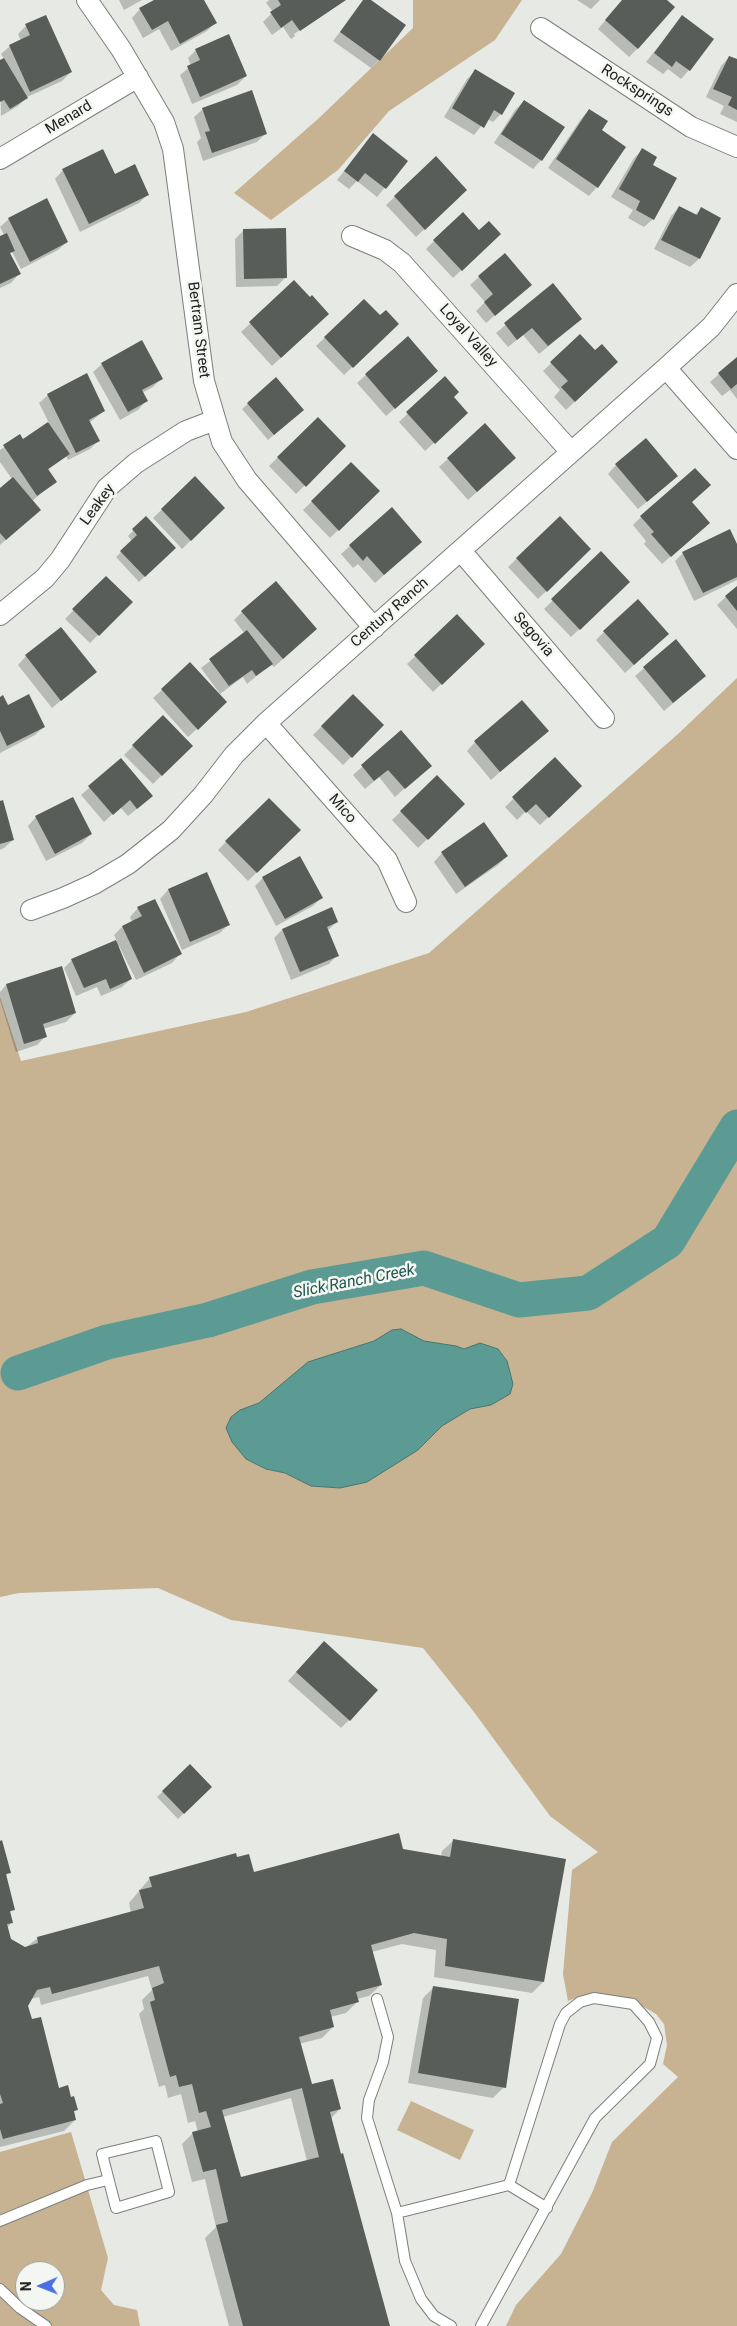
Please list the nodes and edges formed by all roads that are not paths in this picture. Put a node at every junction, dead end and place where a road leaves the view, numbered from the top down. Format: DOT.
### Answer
graph roads {
  1 [pos="88,0"];
  2 [pos="541,28"];
  3 [pos="138,77"];
  4 [pos="737,147"];
  5 [pos="0,159"];
  6 [pos="352,236"];
  7 [pos="737,294"];
  8 [pos="666,368"];
  9 [pos="215,420"];
  10 [pos="737,450"];
  11 [pos="571,452"];
  12 [pos="461,551"];
  13 [pos="0,615"];
  14 [pos="374,628"];
  15 [pos="604,718"];
  16 [pos="266,723"];
  17 [pos="406,902"];
  18 [pos="31,910"];
  19 [pos="377,1999"];
  20 [pos="108,2180"];
  21 [pos="509,2185"];
  22 [pos="547,2208"];
  23 [pos="397,2213"];
  24 [pos="0,2221"];
  25 [pos="0,2289"];
  26 [pos="46,2326"];
  27 [pos="451,2326"];
  28 [pos="481,2326"];
  1 -- 3 [label="street, Bertram Street"];
  2 -- 4 [label="street, Rocksprings"];
  3 -- 5 [label="street, Menard"];
  3 -- 9 [label="street, Bertram Street"];
  6 -- 11 [label="street, Loyal Valley"];
  7 -- 8 [label="street, Century Ranch"];
  8 -- 10 [label="street"];
  8 -- 11 [label="street, Century Ranch"];
  9 -- 13 [label="street, Leakey"];
  9 -- 14 [label="street, Bertram Street"];
  11 -- 12 [label="street, Century Ranch"];
  12 -- 14 [label="street, Century Ranch"];
  12 -- 15 [label="street, Segovia"];
  14 -- 16 [label="street, Century Ranch"];
  16 -- 17 [label="street, Mico"];
  16 -- 18 [label="street, Century Ranch"];
  19 -- 23 [label="lane"];
  20 -- 20 [label="lane"];
  20 -- 24 [label="lane"];
  21 -- 22 [label="lane"];
  21 -- 22 [label="lane"];
  21 -- 23 [label="lane"];
  22 -- 28 [label="lane"];
  23 -- 27 [label="lane"];
  25 -- 26 [label="lane"];
}
